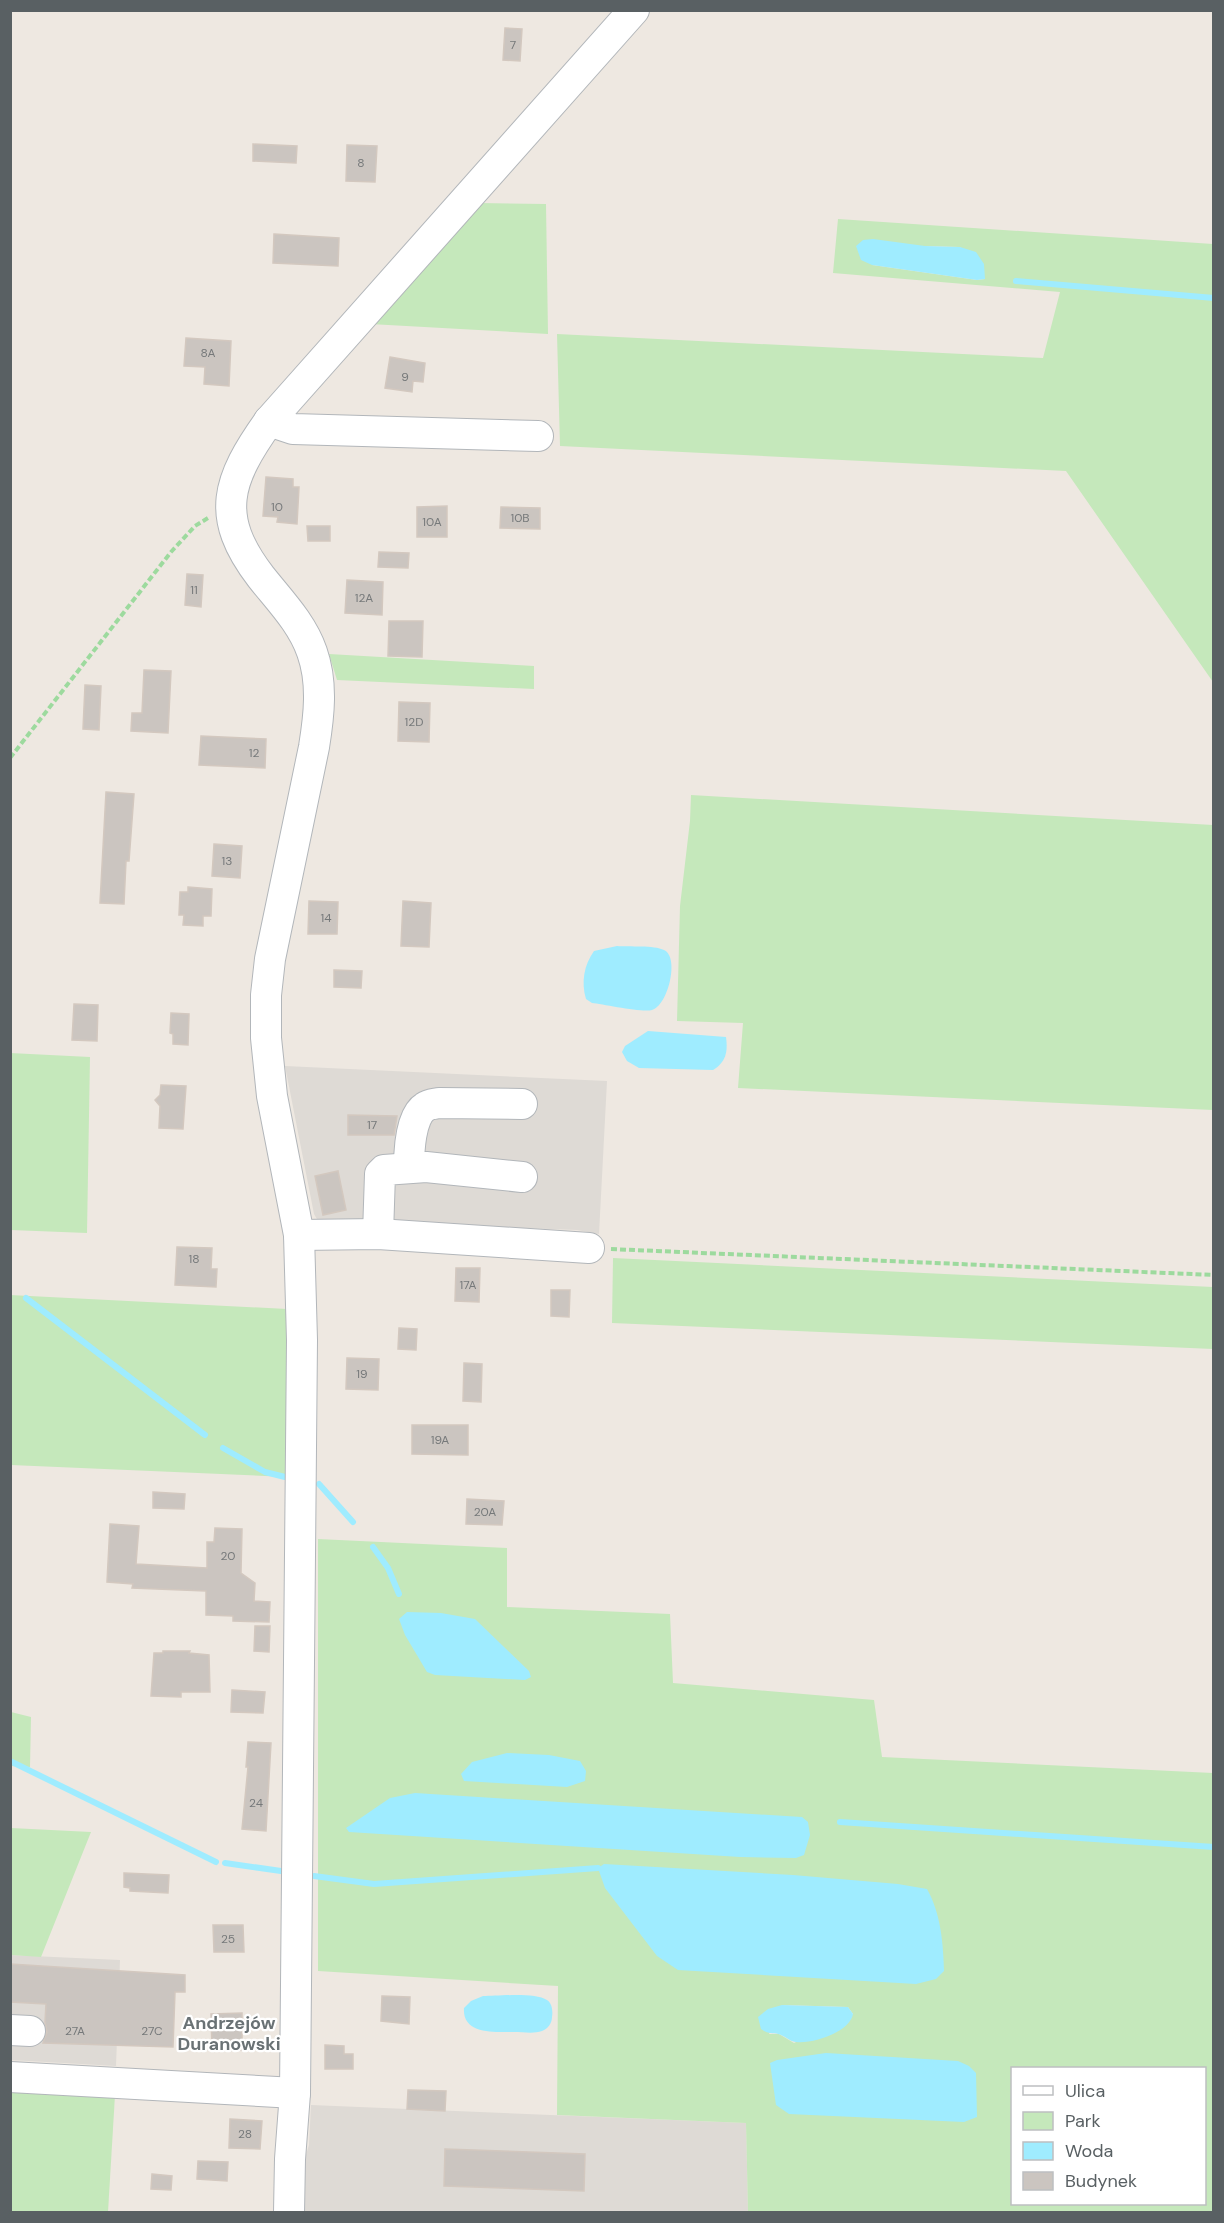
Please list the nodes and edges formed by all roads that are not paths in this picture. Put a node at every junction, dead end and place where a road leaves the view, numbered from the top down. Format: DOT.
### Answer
graph roads {
  1 [pos="634,10"];
  2 [pos="269,422"];
  3 [pos="538,436"];
  4 [pos="522,1104"];
  5 [pos="409,1168"];
  6 [pos="522,1177"];
  7 [pos="378,1234"];
  8 [pos="299,1236"];
  9 [pos="589,1248"];
  10 [pos="10,2077"];
  11 [pos="295,2092"];
  12 [pos="289,2212"];
  1 -- 2 [label="street"];
  2 -- 3 [label="street"];
  2 -- 8 [label="street"];
  4 -- 5 [label="street"];
  5 -- 6 [label="street"];
  5 -- 7 [label="street"];
  7 -- 8 [label="street"];
  7 -- 9 [label="street"];
  8 -- 11 [label="street"];
  10 -- 11 [label="street"];
  11 -- 12 [label="street"];
}
